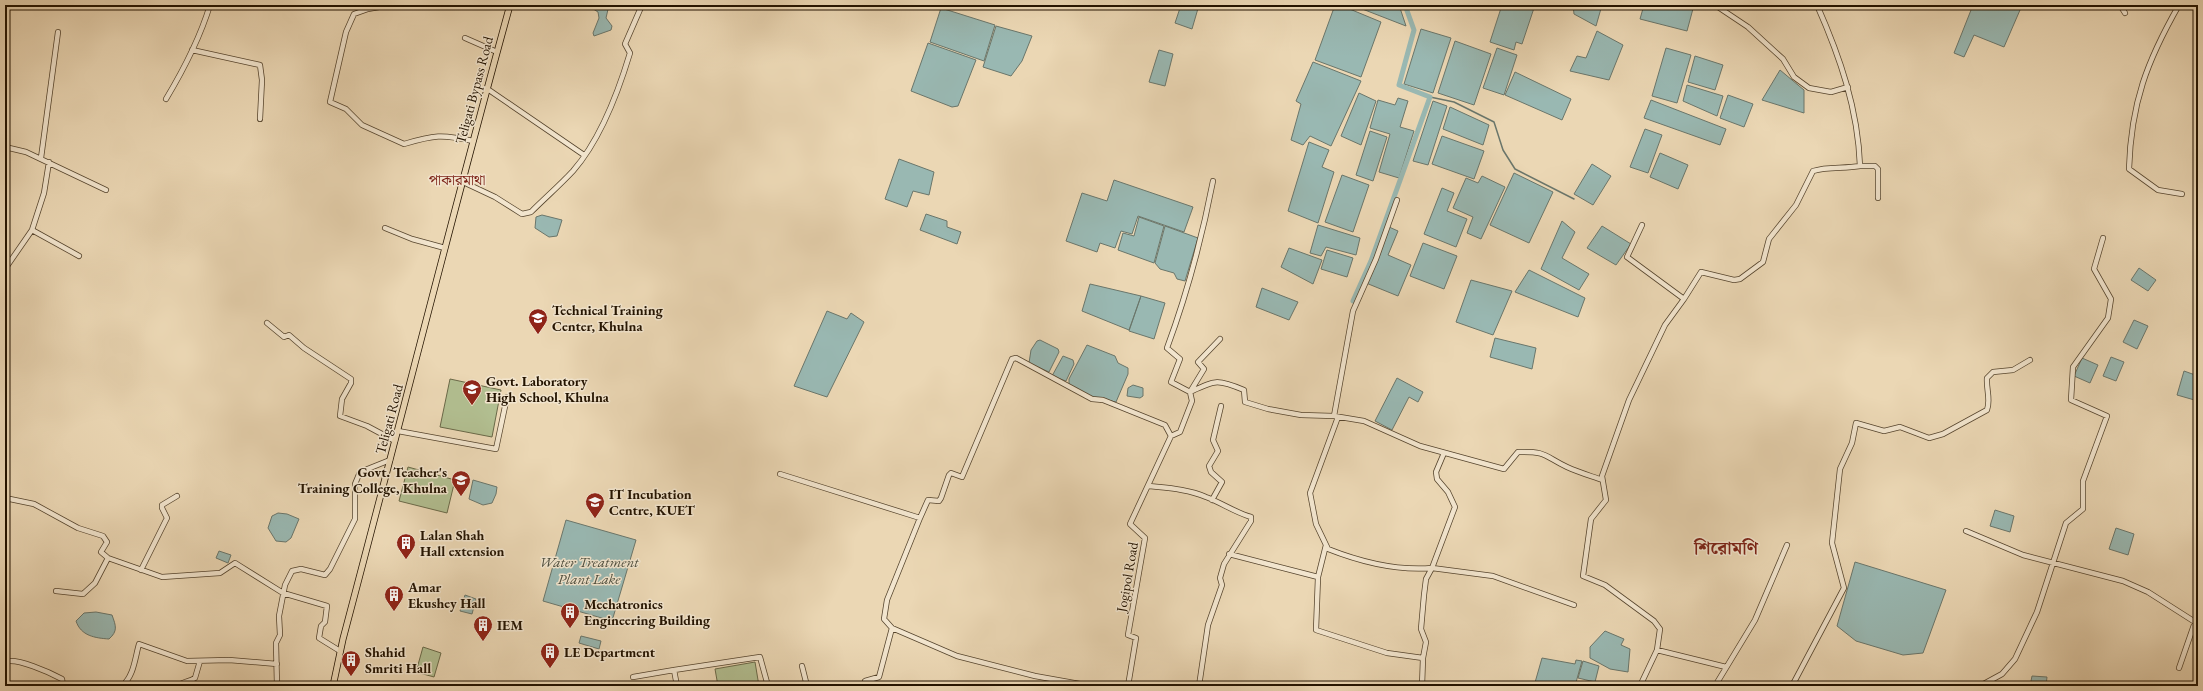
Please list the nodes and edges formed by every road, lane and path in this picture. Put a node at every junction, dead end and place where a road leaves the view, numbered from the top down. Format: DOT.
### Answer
graph roads {
  1 [pos="210,5"];
  2 [pos="390,5"];
  3 [pos="509,5"];
  4 [pos="642,5"];
  5 [pos="1715,5"];
  6 [pos="1817,5"];
  7 [pos="2120,5"];
  8 [pos="2179,5"];
  9 [pos="368,7"];
  10 [pos="2125,12"];
  11 [pos="58,32"];
  12 [pos="465,38"];
  13 [pos="192,50"];
  14 [pos="497,52"];
  15 [pos="1848,87"];
  16 [pos="489,90"];
  17 [pos="166,99"];
  18 [pos="260,119"];
  19 [pos="473,140"];
  20 [pos="5,146"];
  21 [pos="584,155"];
  22 [pos="41,158"];
  23 [pos="50,162"];
  24 [pos="1860,166"];
  25 [pos="461,181"];
  26 [pos="1213,181"];
  27 [pos="106,190"];
  28 [pos="2182,194"];
  29 [pos="1878,198"];
  30 [pos="1397,200"];
  31 [pos="1642,225"];
  32 [pos="385,228"];
  33 [pos="32,230"];
  34 [pos="2103,238"];
  35 [pos="445,248"];
  36 [pos="79,256"];
  37 [pos="5,269"];
  38 [pos="1684,299"];
  39 [pos="267,323"];
  40 [pos="1220,339"];
  41 [pos="2030,360"];
  42 [pos="1190,392"];
  43 [pos="507,397"];
  44 [pos="1221,406"];
  45 [pos="1336,417"];
  46 [pos="398,431"];
  47 [pos="1171,436"];
  48 [pos="395,441"];
  49 [pos="1444,453"];
  50 [pos="390,460"];
  51 [pos="780,474"];
  52 [pos="1602,480"];
  53 [pos="1148,486"];
  54 [pos="177,496"];
  55 [pos="5,498"];
  56 [pos="1212,500"];
  57 [pos="920,518"];
  58 [pos="1966,531"];
  59 [pos="1326,545"];
  60 [pos="1787,545"];
  61 [pos="1229,554"];
  62 [pos="108,558"];
  63 [pos="2055,562"];
  64 [pos="1432,568"];
  65 [pos="141,570"];
  66 [pos="1318,577"];
  67 [pos="56,592"];
  68 [pos="283,593"];
  69 [pos="1574,605"];
  70 [pos="892,628"];
  71 [pos="1657,650"];
  72 [pos="340,651"];
  73 [pos="1422,658"];
  74 [pos="200,661"];
  75 [pos="5,662"];
  76 [pos="277,664"];
  77 [pos="802,666"];
  78 [pos="1726,667"];
  79 [pos="2179,668"];
  80 [pos="674,670"];
  81 [pos="633,677"];
  82 [pos="66,686"];
  83 [pos="122,686"];
  84 [pos="178,686"];
  85 [pos="277,686"];
  86 [pos="333,686"];
  87 [pos="677,686"];
  88 [pos="768,686"];
  89 [pos="807,686"];
  90 [pos="867,686"];
  91 [pos="1092,686"];
  92 [pos="1128,686"];
  93 [pos="1199,686"];
  94 [pos="1422,686"];
  95 [pos="1640,686"];
  96 [pos="1715,686"];
  97 [pos="1792,686"];
  98 [pos="1980,686"];
  1 -- 13 [label="street"];
  2 -- 9 [label="street"];
  3 -- 14 [label="main road, Teligati Bypass Road"];
  4 -- 21 [label="street"];
  5 -- 15 [label="street"];
  6 -- 15 [label="street"];
  7 -- 10 [label="street"];
  8 -- 28 [label="street"];
  9 -- 19 [label="street"];
  11 -- 22 [label="street"];
  12 -- 14 [label="street"];
  13 -- 17 [label="street"];
  13 -- 18 [label="street"];
  14 -- 19 [label="main road, Teligati Bypass Road"];
  15 -- 24 [label="street"];
  16 -- 21 [label="street"];
  19 -- 25 [label="main road, Teligati Bypass Road"];
  20 -- 22 [label="street"];
  21 -- 25 [label="street"];
  22 -- 23 [label="street"];
  23 -- 27 [label="street"];
  23 -- 33 [label="street"];
  24 -- 29 [label="street"];
  24 -- 38 [label="street"];
  25 -- 35 [label="main road, Teligati Road"];
  26 -- 42 [label="street"];
  30 -- 45 [label="street"];
  31 -- 38 [label="street"];
  32 -- 35 [label="street"];
  33 -- 36 [label="street"];
  33 -- 37 [label="street"];
  34 -- 63 [label="street"];
  35 -- 46 [label="main road, Teligati Road"];
  38 -- 52 [label="street"];
  39 -- 48 [label="street"];
  40 -- 42 [label="street"];
  41 -- 97 [label="street"];
  42 -- 45 [label="street"];
  42 -- 47 [label="street, Jogipol Road"];
  43 -- 46 [label="street"];
  44 -- 56 [label="street"];
  45 -- 49 [label="street"];
  45 -- 59 [label="street"];
  46 -- 48 [label="main road, Teligati Road"];
  47 -- 53 [label="street, Jogipol Road"];
  47 -- 57 [label="street"];
  48 -- 50 [label="main road, Teligati Road"];
  49 -- 52 [label="street"];
  49 -- 64 [label="street"];
  50 -- 68 [label="street"];
  50 -- 72 [label="main road, Teligati Road"];
  51 -- 57 [label="street"];
  52 -- 71 [label="street"];
  53 -- 56 [label="street"];
  53 -- 92 [label="street, Jogipol Road"];
  54 -- 65 [label="street"];
  55 -- 62 [label="street"];
  56 -- 61 [label="street"];
  57 -- 70 [label="street"];
  58 -- 63 [label="street"];
  59 -- 64 [label="street"];
  59 -- 66 [label="street"];
  60 -- 78 [label="street"];
  61 -- 66 [label="street"];
  61 -- 93 [label="street"];
  62 -- 65 [label="street"];
  62 -- 67 [label="street"];
  63 -- 79 [label="street"];
  63 -- 98 [label="street"];
  64 -- 69 [label="street"];
  64 -- 73 [label="street"];
  65 -- 68 [label="street"];
  66 -- 73 [label="street"];
  68 -- 72 [label="street"];
  68 -- 76 [label="street"];
  70 -- 90 [label="street"];
  70 -- 91 [label="street"];
  71 -- 78 [label="street"];
  71 -- 95 [label="street"];
  72 -- 86 [label="main road, Teligati Road"];
  73 -- 94 [label="street"];
  74 -- 76 [label="street"];
  74 -- 83 [label="street"];
  74 -- 84 [label="street"];
  75 -- 82 [label="street"];
  76 -- 85 [label="street"];
  77 -- 89 [label="street"];
  78 -- 96 [label="street"];
  80 -- 81 [label="street"];
  80 -- 87 [label="street"];
  80 -- 88 [label="street"];
}
